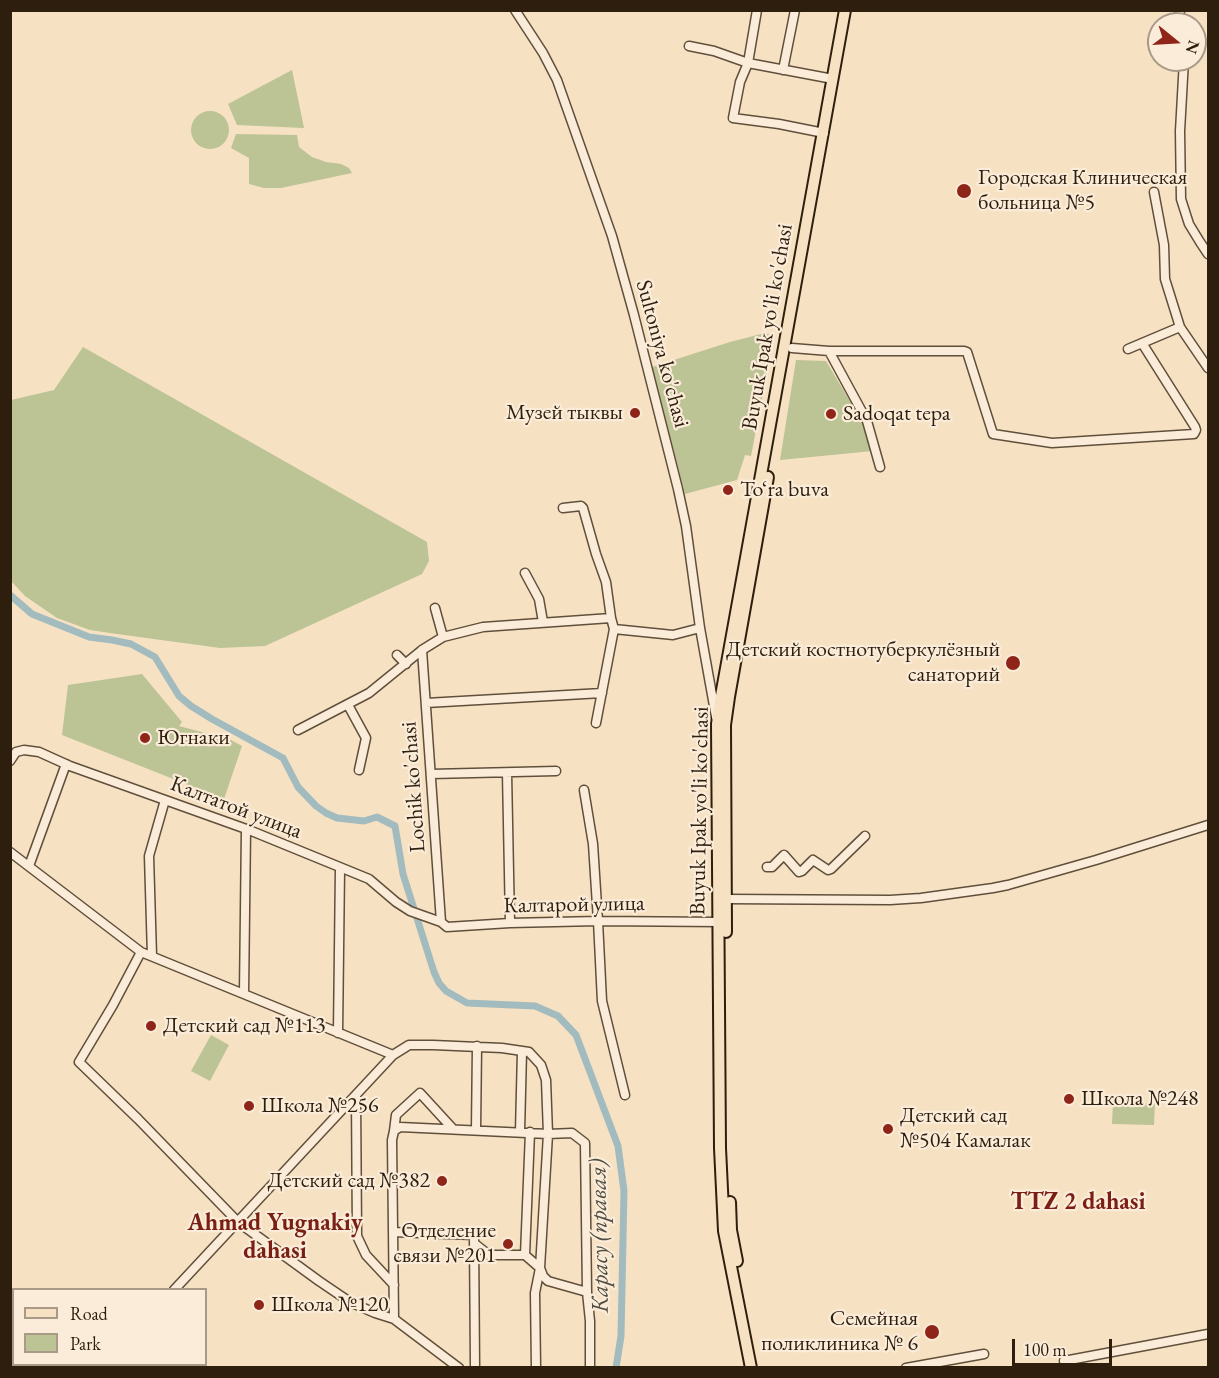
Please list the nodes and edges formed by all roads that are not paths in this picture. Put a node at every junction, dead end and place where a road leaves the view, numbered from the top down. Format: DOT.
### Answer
graph roads {
  1 [pos="515,10"];
  2 [pos="758,10"];
  3 [pos="795,10"];
  4 [pos="845,10"];
  5 [pos="852,10"];
  6 [pos="689,46"];
  7 [pos="748,63"];
  8 [pos="783,70"];
  9 [pos="1183,72"];
  10 [pos="833,79"];
  11 [pos="824,132"];
  12 [pos="1154,192"];
  13 [pos="1209,254"];
  14 [pos="1180,327"];
  15 [pos="1142,343"];
  16 [pos="788,347"];
  17 [pos="1128,349"];
  18 [pos="829,351"];
  19 [pos="1209,368"];
  20 [pos="880,467"];
  21 [pos="563,508"];
  22 [pos="525,573"];
  23 [pos="435,608"];
  24 [pos="611,618"];
  25 [pos="543,622"];
  26 [pos="700,628"];
  27 [pos="614,629"];
  28 [pos="443,637"];
  29 [pos="422,650"];
  30 [pos="397,655"];
  31 [pos="406,664"];
  32 [pos="602,693"];
  33 [pos="426,703"];
  34 [pos="348,705"];
  35 [pos="596,723"];
  36 [pos="717,724"];
  37 [pos="298,729"];
  38 [pos="10,760"];
  39 [pos="66,764"];
  40 [pos="358,770"];
  41 [pos="556,771"];
  42 [pos="507,773"];
  43 [pos="431,774"];
  44 [pos="584,790"];
  45 [pos="165,800"];
  46 [pos="1209,825"];
  47 [pos="246,829"];
  48 [pos="865,836"];
  49 [pos="10,852"];
  50 [pos="29,866"];
  51 [pos="767,867"];
  52 [pos="340,868"];
  53 [pos="722,899"];
  54 [pos="426,918"];
  55 [pos="598,921"];
  56 [pos="441,922"];
  57 [pos="722,922"];
  58 [pos="510,923"];
  59 [pos="141,952"];
  60 [pos="152,956"];
  61 [pos="244,994"];
  62 [pos="338,1033"];
  63 [pos="477,1046"];
  64 [pos="522,1051"];
  65 [pos="393,1055"];
  66 [pos="356,1095"];
  67 [pos="625,1095"];
  68 [pos="453,1129"];
  69 [pos="476,1130"];
  70 [pos="394,1131"];
  71 [pos="525,1132"];
  72 [pos="548,1134"];
  73 [pos="238,1222"];
  74 [pos="393,1233"];
  75 [pos="475,1244"];
  76 [pos="525,1256"];
  77 [pos="540,1268"];
  78 [pos="394,1285"];
  79 [pos="176,1288"];
  80 [pos="586,1292"];
  81 [pos="394,1319"];
  82 [pos="1209,1334"];
  83 [pos="984,1354"];
  84 [pos="1064,1362"];
  85 [pos="459,1368"];
  86 [pos="475,1368"];
  87 [pos="536,1368"];
  88 [pos="590,1368"];
  89 [pos="751,1368"];
  90 [pos="758,1368"];
  91 [pos="906,1368"];
  1 -- 26 [label="street, Sultoniya ko'chasi"];
  2 -- 7 [label="street"];
  3 -- 8 [label="street"];
  4 -- 10 [label="main road, Buyuk Ipak yo'li ko'chasi"];
  5 -- 16 [label="main road, Buyuk Ipak yo'li ko'chasi"];
  6 -- 7 [label="street"];
  7 -- 8 [label="street"];
  7 -- 11 [label="street"];
  8 -- 10 [label="street"];
  9 -- 13 [label="street"];
  10 -- 11 [label="main road, Buyuk Ipak yo'li ko'chasi"];
  11 -- 16 [label="main road, Buyuk Ipak yo'li ko'chasi"];
  12 -- 14 [label="street"];
  14 -- 15 [label="street"];
  14 -- 19 [label="street"];
  15 -- 17 [label="street"];
  15 -- 18 [label="street"];
  16 -- 18 [label="street"];
  16 -- 36 [label="main road, Buyuk Ipak yo'li ko'chasi"];
  16 -- 53 [label="main road, Buyuk Ipak yo'li ko'chasi"];
  18 -- 20 [label="street"];
  21 -- 24 [label="street"];
  22 -- 25 [label="street"];
  23 -- 28 [label="street"];
  24 -- 25 [label="street"];
  24 -- 27 [label="street"];
  25 -- 28 [label="street"];
  26 -- 27 [label="street"];
  26 -- 36 [label="street, Sultoniya ko'chasi"];
  27 -- 32 [label="street"];
  28 -- 29 [label="street"];
  29 -- 31 [label="street"];
  29 -- 33 [label="street, Lochik ko'chasi"];
  30 -- 31 [label="street"];
  31 -- 34 [label="street"];
  32 -- 33 [label="street"];
  32 -- 35 [label="street"];
  33 -- 43 [label="street, Lochik ko'chasi"];
  34 -- 37 [label="street"];
  34 -- 40 [label="street"];
  36 -- 53 [label="main road, Buyuk Ipak yo'li ko'chasi"];
  38 -- 39 [label="street, Калтатой улица"];
  39 -- 45 [label="street, Калтатой улица"];
  39 -- 50 [label="street"];
  41 -- 42 [label="street"];
  42 -- 43 [label="street"];
  42 -- 58 [label="street"];
  43 -- 56 [label="street, Lochik ko'chasi"];
  44 -- 55 [label="street"];
  45 -- 47 [label="street, Калтатой улица"];
  45 -- 60 [label="street"];
  46 -- 53 [label="street"];
  47 -- 52 [label="street, Калтатой улица"];
  47 -- 61 [label="street"];
  48 -- 51 [label="street"];
  49 -- 50 [label="street"];
  50 -- 59 [label="street"];
  52 -- 54 [label="street, Калтатой улица"];
  52 -- 62 [label="street"];
  53 -- 57 [label="main road, Buyuk Ipak yo'li ko'chasi"];
  54 -- 56 [label="street, Калтарой улица"];
  55 -- 57 [label="street, Калтарой улица"];
  55 -- 58 [label="street, Калтарой улица"];
  55 -- 67 [label="street"];
  56 -- 58 [label="street, Калтарой улица"];
  57 -- 89 [label="main road, Buyuk Ipak yo'li ko'chasi"];
  57 -- 90 [label="main road, Buyuk Ipak yo'li ko'chasi"];
  59 -- 60 [label="street"];
  59 -- 73 [label="street"];
  60 -- 61 [label="street"];
  61 -- 62 [label="street"];
  62 -- 65 [label="street"];
  63 -- 64 [label="street"];
  63 -- 65 [label="street"];
  63 -- 69 [label="street"];
  64 -- 71 [label="street"];
  64 -- 72 [label="street"];
  65 -- 66 [label="street"];
  66 -- 73 [label="street"];
  66 -- 78 [label="street"];
  68 -- 69 [label="street"];
  68 -- 70 [label="street"];
  68 -- 70 [label="street"];
  69 -- 71 [label="street"];
  70 -- 74 [label="street"];
  71 -- 72 [label="street"];
  71 -- 76 [label="street"];
  72 -- 77 [label="street"];
  72 -- 80 [label="street"];
  73 -- 79 [label="street"];
  73 -- 81 [label="street"];
  74 -- 75 [label="street"];
  74 -- 78 [label="street"];
  75 -- 76 [label="street"];
  75 -- 86 [label="street"];
  76 -- 77 [label="street"];
  77 -- 80 [label="street"];
  77 -- 87 [label="street"];
  78 -- 81 [label="street"];
  80 -- 88 [label="street"];
  81 -- 85 [label="street"];
  82 -- 84 [label="street"];
  83 -- 91 [label="street"];
}
